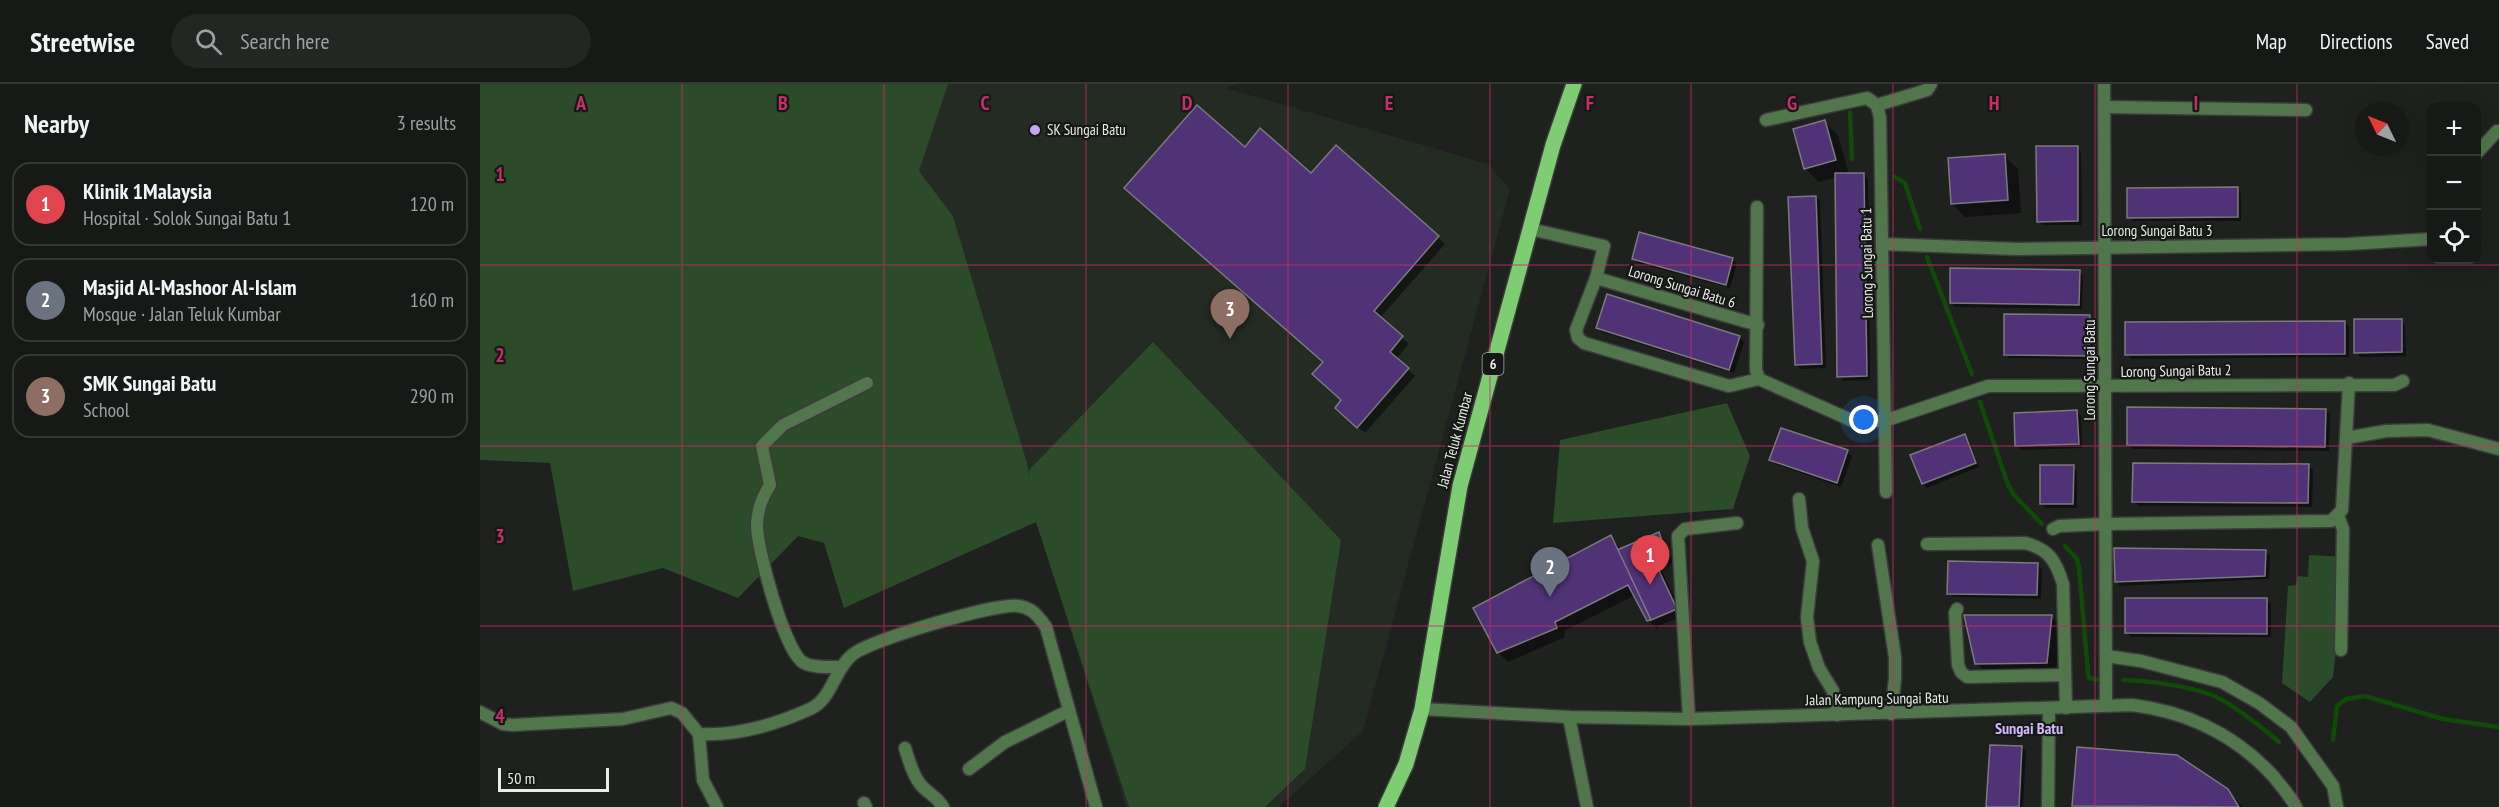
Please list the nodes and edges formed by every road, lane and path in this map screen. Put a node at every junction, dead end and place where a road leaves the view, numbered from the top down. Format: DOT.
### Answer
graph roads {
  1 [pos="1574,84"];
  2 [pos="1931,84"];
  3 [pos="2104,84"];
  4 [pos="1877,105"];
  5 [pos="2104,107"];
  6 [pos="2306,110"];
  7 [pos="1766,120"];
  8 [pos="2497,131"];
  9 [pos="2481,149"];
  10 [pos="1757,207"];
  11 [pos="1530,229"];
  12 [pos="2427,235"];
  13 [pos="1882,244"];
  14 [pos="2105,246"];
  15 [pos="1596,278"];
  16 [pos="1758,325"];
  17 [pos="1759,379"];
  18 [pos="2403,381"];
  19 [pos="867,383"];
  20 [pos="2349,383"];
  21 [pos="2105,387"];
  22 [pos="1884,421"];
  23 [pos="2346,438"];
  24 [pos="2499,449"];
  25 [pos="1886,492"];
  26 [pos="1799,499"];
  27 [pos="2338,516"];
  28 [pos="1737,523"];
  29 [pos="2106,524"];
  30 [pos="2046,538"];
  31 [pos="1927,544"];
  32 [pos="1878,545"];
  33 [pos="1957,609"];
  34 [pos="2341,650"];
  35 [pos="2106,656"];
  36 [pos="841,667"];
  37 [pos="2064,675"];
  38 [pos="2106,705"];
  39 [pos="2066,708"];
  40 [pos="1422,709"];
  41 [pos="2049,709"];
  42 [pos="1068,711"];
  43 [pos="480,712"];
  44 [pos="1891,714"];
  45 [pos="1837,715"];
  46 [pos="1569,717"];
  47 [pos="1689,719"];
  48 [pos="699,734"];
  49 [pos="905,748"];
  50 [pos="969,769"];
  51 [pos="717,807"];
  52 [pos="943,807"];
  53 [pos="1096,807"];
  54 [pos="1386,807"];
  55 [pos="1587,807"];
  56 [pos="2048,807"];
  57 [pos="2296,807"];
  58 [pos="2337,807"];
  1 -- 11 [label="main road, Jalan Teluk Kumbar / 6"];
  2 -- 4 [label="street"];
  3 -- 5 [label="street, Lorong Sungai Batu"];
  4 -- 7 [label="street"];
  4 -- 13 [label="street, Lorong Sungai Batu 1"];
  5 -- 6 [label="street"];
  5 -- 14 [label="street, Lorong Sungai Batu"];
  8 -- 9 [label="street"];
  10 -- 16 [label="street"];
  11 -- 15 [label="street"];
  11 -- 40 [label="main road, Jalan Teluk Kumbar / 6"];
  12 -- 14 [label="street, Lorong Sungai Batu 3"];
  13 -- 14 [label="street, Lorong Sungai Batu 3"];
  13 -- 22 [label="street, Lorong Sungai Batu 1"];
  14 -- 21 [label="street, Lorong Sungai Batu"];
  15 -- 16 [label="street, Lorong Sungai Batu 6"];
  15 -- 17 [label="street"];
  16 -- 17 [label="street"];
  17 -- 22 [label="street, Lorong Sungai Batu 2"];
  18 -- 20 [label="street, Lorong Sungai Batu 2"];
  19 -- 36 [label="street"];
  20 -- 21 [label="street, Lorong Sungai Batu 2"];
  20 -- 23 [label="street"];
  21 -- 22 [label="street, Lorong Sungai Batu 2"];
  21 -- 29 [label="street, Lorong Sungai Batu"];
  22 -- 25 [label="street, Lorong Sungai Batu 1"];
  23 -- 24 [label="street"];
  23 -- 27 [label="street"];
  26 -- 45 [label="street"];
  27 -- 29 [label="street"];
  27 -- 34 [label="street"];
  28 -- 47 [label="street"];
  29 -- 30 [label="street"];
  29 -- 35 [label="street, Lorong Sungai Batu"];
  30 -- 31 [label="street"];
  30 -- 37 [label="street"];
  32 -- 44 [label="street"];
  33 -- 37 [label="street"];
  35 -- 38 [label="street, Lorong Sungai Batu"];
  35 -- 58 [label="street"];
  36 -- 42 [label="street"];
  36 -- 48 [label="street"];
  37 -- 39 [label="street"];
  38 -- 39 [label="street, Jalan Kampung Sungai Batu"];
  38 -- 57 [label="street, Jalan Kampung Sungai Batu"];
  39 -- 41 [label="street, Jalan Kampung Sungai Batu"];
  40 -- 46 [label="street, Jalan Kampung Sungai Batu"];
  40 -- 54 [label="main road, Jalan Teluk Kumbar / 6"];
  41 -- 44 [label="street, Jalan Kampung Sungai Batu"];
  41 -- 56 [label="street"];
  42 -- 50 [label="street"];
  42 -- 53 [label="street"];
  43 -- 48 [label="street"];
  44 -- 45 [label="street, Jalan Kampung Sungai Batu"];
  45 -- 47 [label="street, Jalan Kampung Sungai Batu"];
  46 -- 47 [label="street, Jalan Kampung Sungai Batu"];
  46 -- 55 [label="street"];
  48 -- 51 [label="street"];
  49 -- 52 [label="street"];
}
